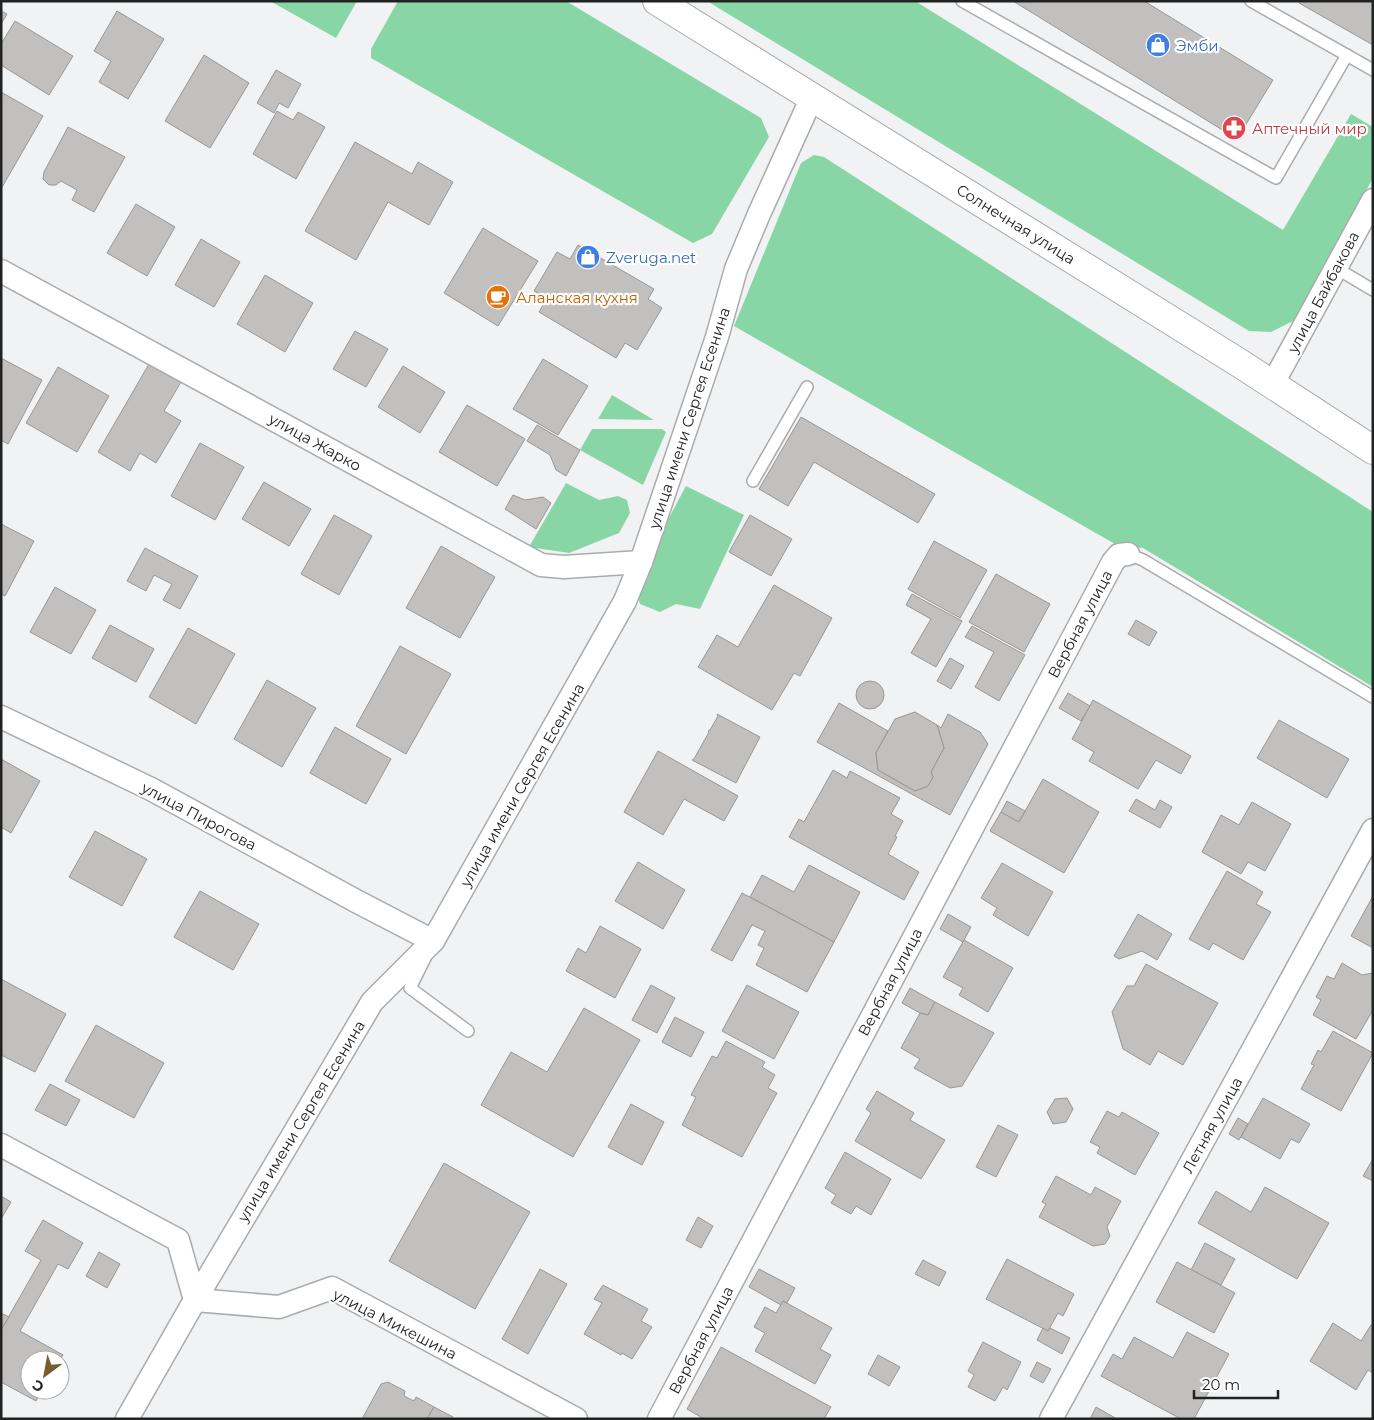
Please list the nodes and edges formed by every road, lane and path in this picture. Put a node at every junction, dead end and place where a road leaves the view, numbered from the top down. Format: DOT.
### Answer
graph roads {
  1 [pos="657,1"];
  2 [pos="962,1"];
  3 [pos="1252,1"];
  4 [pos="1347,55"];
  5 [pos="1373,70"];
  6 [pos="812,96"];
  7 [pos="1373,200"];
  8 [pos="1336,268"];
  9 [pos="1,271"];
  10 [pos="1373,290"];
  11 [pos="1272,385"];
  12 [pos="806,387"];
  13 [pos="1373,450"];
  14 [pos="753,481"];
  15 [pos="1128,554"];
  16 [pos="641,562"];
  17 [pos="1373,697"];
  18 [pos="1,716"];
  19 [pos="1373,830"];
  20 [pos="433,941"];
  21 [pos="468,1031"];
  22 [pos="1,1145"];
  23 [pos="195,1300"];
  24 [pos="127,1419"];
  25 [pos="576,1419"];
  26 [pos="659,1419"];
  27 [pos="1051,1419"];
  1 -- 6 [label="main road, Солнечная улица"];
  2 -- 4 [label="lane"];
  3 -- 4 [label="lane"];
  4 -- 5 [label="lane"];
  6 -- 11 [label="main road, Солнечная улица"];
  6 -- 16 [label="street, улица имени Сергея Есенина"];
  7 -- 8 [label="street, улица Байбакова"];
  8 -- 10 [label="lane"];
  8 -- 11 [label="street, улица Байбакова"];
  9 -- 16 [label="street, улица Жарко"];
  11 -- 13 [label="main road, Солнечная улица"];
  12 -- 14 [label="lane"];
  15 -- 17 [label="lane"];
  15 -- 26 [label="street, Вербная улица"];
  16 -- 20 [label="street, улица имени Сергея Есенина"];
  18 -- 20 [label="street, улица Пирогова"];
  19 -- 27 [label="street, Летняя улица"];
  20 -- 21 [label="lane"];
  20 -- 23 [label="street, улица имени Сергея Есенина"];
  22 -- 23 [label="street"];
  23 -- 24 [label="street, улица имени Сергея Есенина"];
  23 -- 25 [label="street, улица Микешина"];
}
